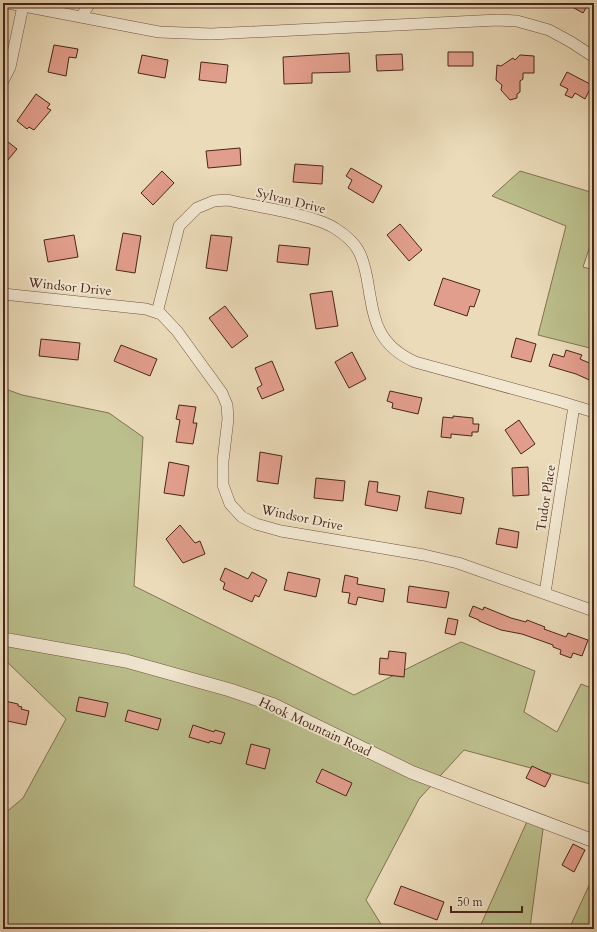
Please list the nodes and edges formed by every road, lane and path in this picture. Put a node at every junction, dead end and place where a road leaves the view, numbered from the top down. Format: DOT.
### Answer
graph roads {
  1 [pos="8,3"];
  2 [pos="90,3"];
  3 [pos="23,6"];
  4 [pos="81,17"];
  5 [pos="594,57"];
  6 [pos="3,81"];
  7 [pos="3,294"];
  8 [pos="157,313"];
  9 [pos="574,406"];
  10 [pos="594,412"];
  11 [pos="545,593"];
  12 [pos="594,611"];
  13 [pos="3,639"];
  14 [pos="594,841"];
  1 -- 3 [label="street"];
  2 -- 4 [label="street"];
  3 -- 4 [label="street"];
  3 -- 6 [label="street"];
  4 -- 5 [label="street"];
  7 -- 8 [label="street, Windsor Drive"];
  8 -- 9 [label="street, Sylvan Drive"];
  8 -- 11 [label="street, Windsor Drive"];
  9 -- 10 [label="street, Sylvan Drive"];
  9 -- 11 [label="street, Tudor Place"];
  11 -- 12 [label="street, Windsor Drive"];
  13 -- 14 [label="street, Hook Mountain Road"];
}
